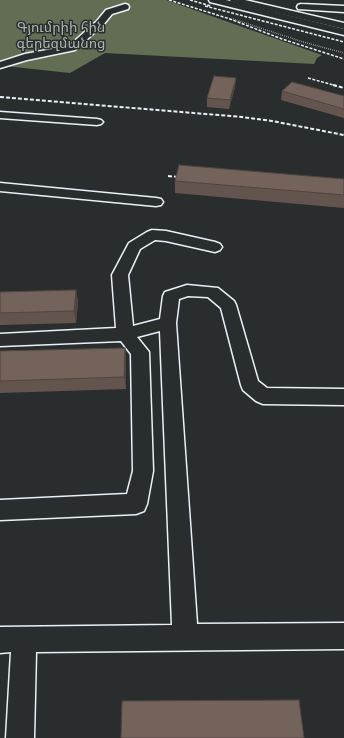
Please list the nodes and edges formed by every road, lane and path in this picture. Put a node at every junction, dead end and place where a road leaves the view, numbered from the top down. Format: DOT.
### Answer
graph roads {
  1 [pos="214,0"];
  2 [pos="232,1"];
  3 [pos="125,7"];
  4 [pos="301,7"];
  5 [pos="344,9"];
  6 [pos="233,19"];
  7 [pos="344,26"];
  8 [pos="344,32"];
  9 [pos="344,53"];
  10 [pos="0,65"];
  11 [pos="0,115"];
  12 [pos="97,122"];
  13 [pos="0,187"];
  14 [pos="156,202"];
  15 [pos="215,247"];
  16 [pos="168,323"];
  17 [pos="125,334"];
  18 [pos="0,340"];
  19 [pos="344,397"];
  20 [pos="0,510"];
  21 [pos="344,636"];
  22 [pos="185,637"];
  23 [pos="12,640"];
  24 [pos="20,738"];
  1 -- 2 [label="highway"];
  2 -- 4 [label="street"];
  2 -- 8 [label="highway"];
  3 -- 10 [label="street"];
  4 -- 5 [label="street"];
  4 -- 7 [label="street"];
  6 -- 9 [label="path"];
  11 -- 12 [label="street"];
  13 -- 14 [label="street"];
  15 -- 17 [label="street"];
  16 -- 17 [label="street"];
  16 -- 19 [label="street"];
  16 -- 22 [label="street"];
  17 -- 18 [label="street"];
  17 -- 20 [label="street"];
  21 -- 22 [label="street"];
  22 -- 23 [label="street"];
  23 -- 24 [label="street"];
}
